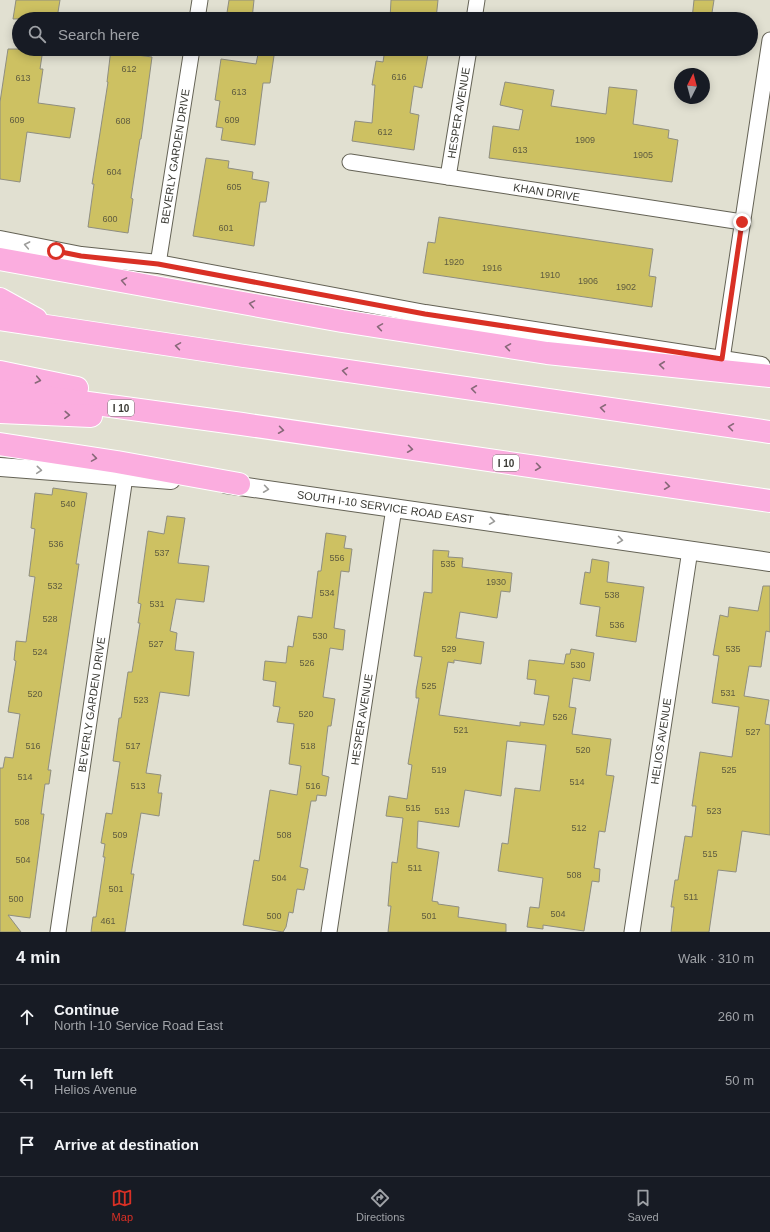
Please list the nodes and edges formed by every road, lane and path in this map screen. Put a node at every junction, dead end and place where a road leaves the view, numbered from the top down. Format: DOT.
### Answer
graph roads {
  1 [pos="200,0"];
  2 [pos="477,0"];
  3 [pos="198,12"];
  4 [pos="475,12"];
  5 [pos="770,40"];
  6 [pos="191,56"];
  7 [pos="468,56"];
  8 [pos="350,162"];
  9 [pos="448,177"];
  10 [pos="742,222"];
  11 [pos="0,240"];
  12 [pos="0,259"];
  13 [pos="158,264"];
  14 [pos="0,299"];
  15 [pos="0,319"];
  16 [pos="51,327"];
  17 [pos="722,359"];
  18 [pos="770,368"];
  19 [pos="0,372"];
  20 [pos="770,376"];
  21 [pos="0,391"];
  22 [pos="0,412"];
  23 [pos="242,424"];
  24 [pos="770,432"];
  25 [pos="0,444"];
  26 [pos="0,467"];
  27 [pos="125,477"];
  28 [pos="239,484"];
  29 [pos="770,501"];
  30 [pos="394,508"];
  31 [pos="690,550"];
  32 [pos="770,552"];
  33 [pos="770,562"];
  34 [pos="58,932"];
  35 [pos="329,932"];
  36 [pos="632,932"];
  1 -- 3 [label="street"];
  2 -- 4 [label="street"];
  5 -- 10 [label="street"];
  6 -- 13 [label="street, BEVERLY GARDEN DRIVE"];
  7 -- 9 [label="street, HESPER AVENUE"];
  8 -- 9 [label="street, KHAN DRIVE"];
  9 -- 10 [label="street, KHAN DRIVE"];
  10 -- 17 [label="street"];
  13 -- 11 [label="street, one-way"];
  20 -- 12 [label="highway, one-way"];
  13 -- 17 [label="street"];
  14 -- 16 [label="highway"];
  15 -- 16 [label="highway"];
  24 -- 16 [label="highway, one-way"];
  17 -- 18 [label="street"];
  19 -- 23 [label="highway, one-way"];
  21 -- 23 [label="highway, I 10"];
  22 -- 23 [label="highway, one-way"];
  23 -- 29 [label="highway, I 10, one-way"];
  25 -- 28 [label="highway, one-way"];
  26 -- 27 [label="street, SOUTH I-10 SERVICE ROAD EAST, one-way"];
  27 -- 28 [label="street, SOUTH I-10 SERVICE ROAD EAST"];
  27 -- 34 [label="street, BEVERLY GARDEN DRIVE"];
  28 -- 30 [label="street, SOUTH I-10 SERVICE ROAD EAST, one-way"];
  30 -- 31 [label="street, SOUTH I-10 SERVICE ROAD EAST, one-way"];
  30 -- 35 [label="street, HESPER AVENUE"];
  31 -- 32 [label="street"];
  31 -- 33 [label="street, SOUTH I-10 SERVICE ROAD EAST"];
  31 -- 36 [label="street, HELIOS AVENUE"];
}
